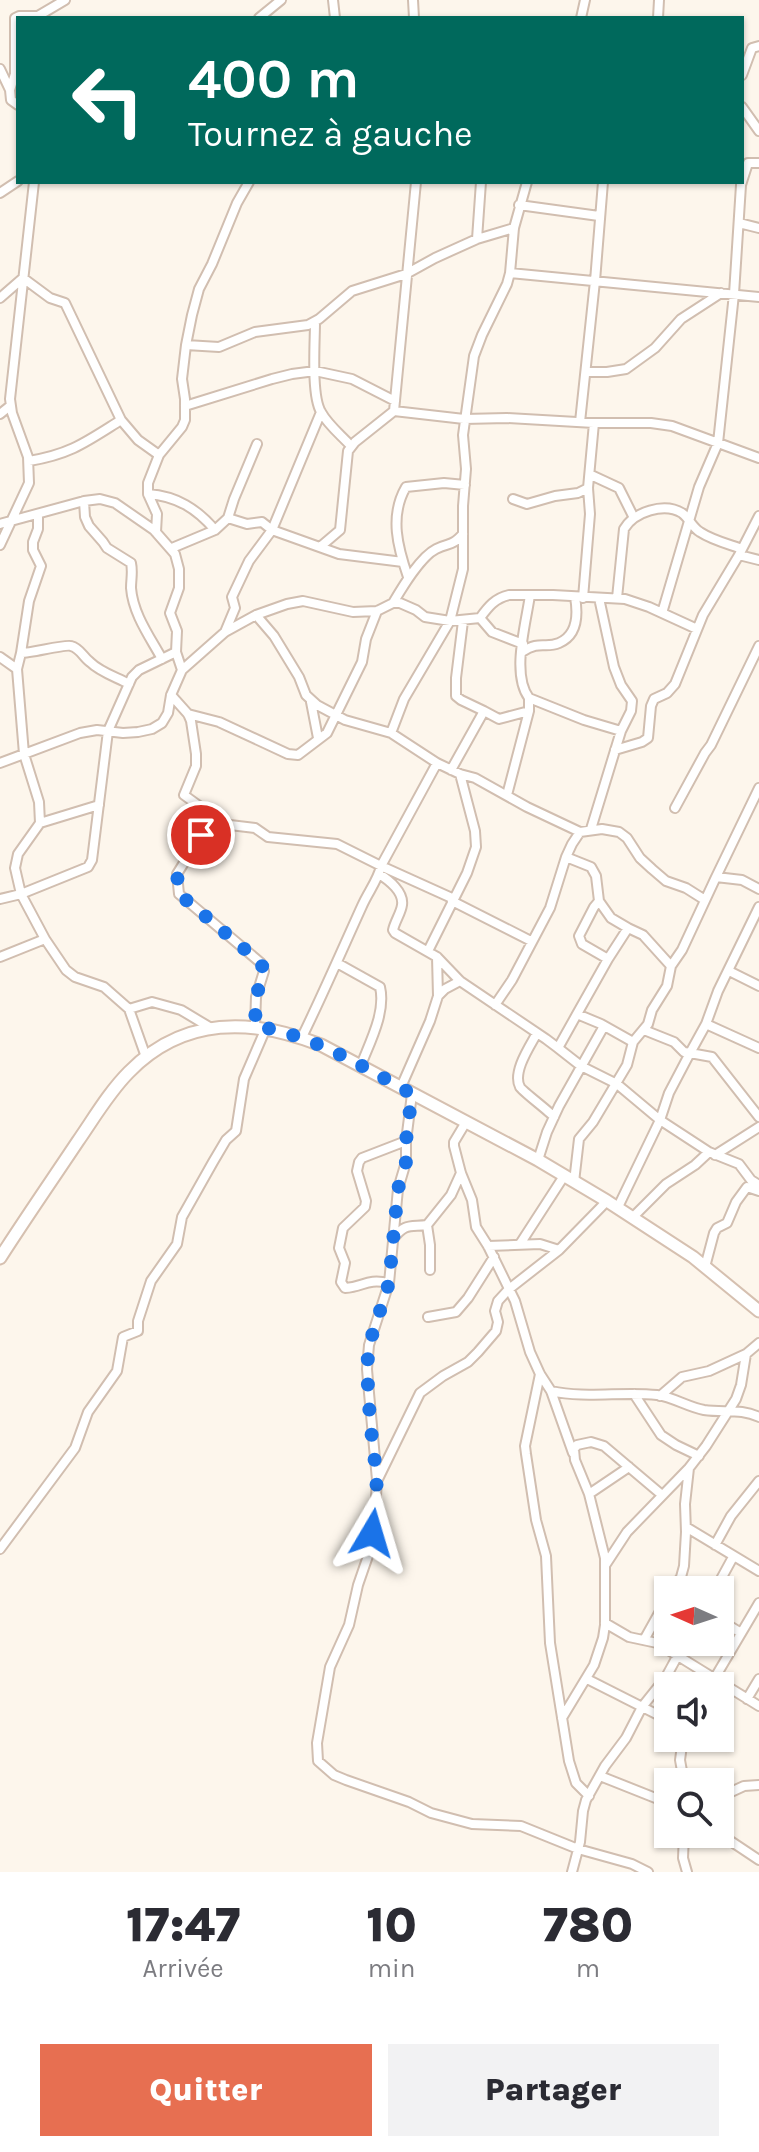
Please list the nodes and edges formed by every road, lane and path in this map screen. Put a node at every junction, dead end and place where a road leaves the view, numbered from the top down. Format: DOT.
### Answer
graph roads {
  1 [pos="47,0"];
  2 [pos="65,0"];
  3 [pos="281,0"];
  4 [pos="333,0"];
  5 [pos="45,11"];
  6 [pos="38,16"];
  7 [pos="261,16"];
  8 [pos="337,16"];
  9 [pos="16,18"];
  10 [pos="756,47"];
  11 [pos="0,69"];
  12 [pos="744,71"];
  13 [pos="10,90"];
  14 [pos="16,104"];
  15 [pos="744,110"];
  16 [pos="759,131"];
  17 [pos="745,162"];
  18 [pos="759,163"];
  19 [pos="34,184"];
  20 [pos="248,184"];
  21 [pos="416,184"];
  22 [pos="481,184"];
  23 [pos="526,184"];
  24 [pos="603,184"];
  25 [pos="741,184"];
  26 [pos="519,205"];
  27 [pos="599,216"];
  28 [pos="739,223"];
  29 [pos="514,228"];
  30 [pos="759,228"];
  31 [pos="477,239"];
  32 [pos="510,273"];
  33 [pos="406,274"];
  34 [pos="23,278"];
  35 [pos="595,281"];
  36 [pos="2,292"];
  37 [pos="722,293"];
  38 [pos="734,294"];
  39 [pos="759,297"];
  40 [pos="315,322"];
  41 [pos="186,345"];
  42 [pos="315,371"];
  43 [pos="586,372"];
  44 [pos="10,406"];
  45 [pos="185,406"];
  46 [pos="395,406"];
  47 [pos="321,412"];
  48 [pos="0,414"];
  49 [pos="464,419"];
  50 [pos="121,420"];
  51 [pos="580,422"];
  52 [pos="594,423"];
  53 [pos="718,443"];
  54 [pos="257,444"];
  55 [pos="351,446"];
  56 [pos="159,455"];
  57 [pos="759,458"];
  58 [pos="29,461"];
  59 [pos="591,475"];
  60 [pos="465,485"];
  61 [pos="588,488"];
  62 [pos="148,494"];
  63 [pos="513,499"];
  64 [pos="84,501"];
  65 [pos="38,515"];
  66 [pos="759,516"];
  67 [pos="228,518"];
  68 [pos="634,518"];
  69 [pos="689,520"];
  70 [pos="11,521"];
  71 [pos="0,524"];
  72 [pos="215,530"];
  73 [pos="272,530"];
  74 [pos="156,532"];
  75 [pos="463,534"];
  76 [pos="0,545"];
  77 [pos="320,547"];
  78 [pos="172,548"];
  79 [pos="740,552"];
  80 [pos="759,560"];
  81 [pos="403,562"];
  82 [pos="408,577"];
  83 [pos="530,595"];
  84 [pos="579,598"];
  85 [pos="599,598"];
  86 [pos="617,598"];
  87 [pos="393,603"];
  88 [pos="377,611"];
  89 [pos="662,613"];
  90 [pos="256,615"];
  91 [pos="480,618"];
  92 [pos="450,621"];
  93 [pos="463,621"];
  94 [pos="697,629"];
  95 [pos="225,632"];
  96 [pos="759,646"];
  97 [pos="523,648"];
  98 [pos="176,652"];
  99 [pos="21,653"];
  100 [pos="0,657"];
  101 [pos="162,659"];
  102 [pos="17,669"];
  103 [pos="182,670"];
  104 [pos="129,684"];
  105 [pos="171,695"];
  106 [pos="529,698"];
  107 [pos="311,702"];
  108 [pos="484,711"];
  109 [pos="529,711"];
  110 [pos="188,714"];
  111 [pos="336,716"];
  112 [pos="108,731"];
  113 [pos="621,731"];
  114 [pos="391,733"];
  115 [pos="318,738"];
  116 [pos="615,750"];
  117 [pos="24,754"];
  118 [pos="0,763"];
  119 [pos="437,763"];
  120 [pos="456,772"];
  121 [pos="759,788"];
  122 [pos="507,795"];
  123 [pos="99,805"];
  124 [pos="675,808"];
  125 [pos="213,816"];
  126 [pos="40,823"];
  127 [pos="591,829"];
  128 [pos="580,832"];
  129 [pos="566,857"];
  130 [pos="380,870"];
  131 [pos="716,877"];
  132 [pos="759,889"];
  133 [pos="21,894"];
  134 [pos="0,899"];
  135 [pos="453,900"];
  136 [pos="705,900"];
  137 [pos="599,901"];
  138 [pos="759,907"];
  139 [pos="628,928"];
  140 [pos="45,939"];
  141 [pos="531,941"];
  142 [pos="432,954"];
  143 [pos="0,957"];
  144 [pos="608,959"];
  145 [pos="337,963"];
  146 [pos="671,966"];
  147 [pos="729,971"];
  148 [pos="460,981"];
  149 [pos="759,986"];
  150 [pos="438,996"];
  151 [pos="495,1005"];
  152 [pos="129,1009"];
  153 [pos="577,1014"];
  154 [pos="706,1024"];
  155 [pos="604,1026"];
  156 [pos="260,1027"];
  157 [pos="211,1028"];
  158 [pos="644,1030"];
  159 [pos="537,1033"];
  160 [pos="302,1037"];
  161 [pos="633,1042"];
  162 [pos="558,1048"];
  163 [pos="759,1048"];
  164 [pos="690,1053"];
  165 [pos="146,1057"];
  166 [pos="361,1065"];
  167 [pos="581,1066"];
  168 [pos="617,1084"];
  169 [pos="401,1087"];
  170 [pos="412,1094"];
  171 [pos="554,1117"];
  172 [pos="759,1117"];
  173 [pos="660,1120"];
  174 [pos="466,1122"];
  175 [pos="759,1127"];
  176 [pos="406,1141"];
  177 [pos="712,1153"];
  178 [pos="538,1160"];
  179 [pos="461,1173"];
  180 [pos="569,1179"];
  181 [pos="759,1185"];
  182 [pos="759,1191"];
  183 [pos="607,1201"];
  184 [pos="618,1207"];
  185 [pos="633,1217"];
  186 [pos="427,1225"];
  187 [pos="392,1240"];
  188 [pos="520,1244"];
  189 [pos="488,1246"];
  190 [pos="559,1250"];
  191 [pos="494,1257"];
  192 [pos="0,1258"];
  193 [pos="705,1267"];
  194 [pos="430,1270"];
  195 [pos="389,1283"];
  196 [pos="509,1289"];
  197 [pos="759,1311"];
  198 [pos="428,1317"];
  199 [pos="759,1343"];
  200 [pos="746,1354"];
  201 [pos="540,1374"];
  202 [pos="551,1391"];
  203 [pos="634,1394"];
  204 [pos="660,1396"];
  205 [pos="727,1411"];
  206 [pos="759,1417"];
  207 [pos="574,1454"];
  208 [pos="699,1456"];
  209 [pos="629,1467"];
  210 [pos="689,1468"];
  211 [pos="377,1480"];
  212 [pos="759,1481"];
  213 [pos="589,1494"];
  214 [pos="662,1495"];
  215 [pos="686,1527"];
  216 [pos="715,1545"];
  217 [pos="0,1549"];
  218 [pos="733,1557"];
  219 [pos="605,1564"];
  220 [pos="758,1569"];
  221 [pos="681,1576"];
  222 [pos="723,1576"];
  223 [pos="759,1603"];
  224 [pos="654,1622"];
  225 [pos="605,1623"];
  226 [pos="734,1629"];
  227 [pos="741,1633"];
  228 [pos="644,1640"];
  229 [pos="654,1642"];
  230 [pos="678,1656"];
  231 [pos="698,1672"];
  232 [pos="718,1672"];
  233 [pos="587,1679"];
  234 [pos="759,1679"];
  235 [pos="654,1692"];
  236 [pos="734,1693"];
  237 [pos="747,1699"];
  238 [pos="759,1706"];
  239 [pos="642,1707"];
  240 [pos="654,1713"];
  241 [pos="561,1719"];
  242 [pos="600,1776"];
  243 [pos="759,1785"];
  244 [pos="734,1791"];
  245 [pos="589,1796"];
  246 [pos="654,1797"];
  247 [pos="734,1844"];
  248 [pos="683,1848"];
  249 [pos="578,1849"];
  250 [pos="759,1861"];
  251 [pos="572,1872"];
  252 [pos="648,1872"];
  253 [pos="687,1872"];
  254 [pos="754,1872"];
  1 -- 5 [label="street"];
  2 -- 5 [label="street"];
  3 -- 7 [label="street"];
  4 -- 8 [label="street"];
  5 -- 6 [label="street"];
  9 -- 13 [label="street"];
  10 -- 12 [label="street"];
  11 -- 13 [label="street"];
  13 -- 14 [label="street"];
  15 -- 16 [label="street"];
  17 -- 18 [label="street"];
  19 -- 34 [label="street"];
  20 -- 41 [label="street"];
  21 -- 33 [label="street"];
  22 -- 31 [label="street"];
  23 -- 26 [label="street"];
  24 -- 27 [label="street"];
  25 -- 28 [label="street"];
  26 -- 27 [label="street"];
  26 -- 29 [label="street"];
  27 -- 35 [label="street"];
  28 -- 30 [label="street"];
  28 -- 38 [label="street"];
  29 -- 31 [label="street"];
  29 -- 32 [label="street"];
  31 -- 33 [label="street"];
  32 -- 35 [label="street"];
  32 -- 49 [label="street"];
  33 -- 40 [label="street"];
  33 -- 46 [label="street"];
  34 -- 36 [label="street"];
  34 -- 44 [label="street"];
  34 -- 50 [label="street"];
  35 -- 37 [label="street"];
  35 -- 43 [label="street"];
  37 -- 38 [label="street"];
  37 -- 43 [label="street"];
  38 -- 39 [label="street"];
  38 -- 53 [label="street"];
  40 -- 41 [label="street"];
  40 -- 42 [label="street"];
  41 -- 45 [label="street"];
  42 -- 45 [label="street"];
  42 -- 46 [label="street"];
  42 -- 47 [label="street"];
  43 -- 51 [label="street"];
  44 -- 48 [label="street"];
  44 -- 58 [label="street"];
  45 -- 56 [label="street"];
  46 -- 49 [label="street"];
  46 -- 55 [label="street"];
  47 -- 55 [label="street"];
  47 -- 73 [label="street"];
  49 -- 51 [label="street"];
  49 -- 60 [label="street"];
  50 -- 56 [label="street"];
  50 -- 58 [label="street"];
  51 -- 52 [label="street"];
  52 -- 53 [label="street"];
  52 -- 59 [label="street"];
  53 -- 57 [label="street"];
  53 -- 69 [label="street"];
  54 -- 67 [label="street"];
  55 -- 77 [label="street"];
  56 -- 62 [label="street"];
  58 -- 70 [label="street"];
  59 -- 61 [label="street"];
  59 -- 68 [label="street"];
  60 -- 75 [label="street"];
  60 -- 81 [label="street"];
  61 -- 63 [label="street"];
  61 -- 84 [label="street"];
  62 -- 72 [label="street"];
  62 -- 74 [label="street"];
  64 -- 65 [label="street"];
  64 -- 74 [label="street"];
  64 -- 101 [label="street"];
  65 -- 70 [label="street"];
  65 -- 99 [label="street"];
  66 -- 79 [label="street"];
  67 -- 72 [label="street"];
  67 -- 73 [label="street"];
  68 -- 69 [label="street"];
  68 -- 86 [label="street"];
  69 -- 79 [label="street"];
  69 -- 89 [label="street"];
  70 -- 71 [label="street"];
  70 -- 76 [label="street"];
  72 -- 78 [label="street"];
  73 -- 77 [label="street"];
  73 -- 95 [label="street"];
  74 -- 78 [label="street"];
  75 -- 82 [label="street"];
  75 -- 92 [label="street"];
  77 -- 81 [label="street"];
  78 -- 98 [label="street"];
  79 -- 80 [label="street"];
  79 -- 94 [label="street"];
  81 -- 82 [label="street"];
  82 -- 87 [label="street"];
  83 -- 84 [label="street"];
  83 -- 91 [label="street"];
  83 -- 97 [label="street"];
  84 -- 85 [label="street"];
  84 -- 97 [label="street"];
  85 -- 86 [label="street"];
  85 -- 113 [label="street"];
  86 -- 89 [label="street"];
  87 -- 88 [label="street"];
  87 -- 92 [label="street"];
  88 -- 90 [label="street"];
  88 -- 111 [label="street"];
  89 -- 94 [label="street"];
  90 -- 95 [label="street"];
  90 -- 107 [label="street"];
  91 -- 93 [label="street"];
  91 -- 97 [label="street"];
  92 -- 93 [label="street"];
  92 -- 114 [label="street"];
  93 -- 108 [label="street"];
  94 -- 116 [label="street"];
  95 -- 103 [label="street"];
  96 -- 124 [label="street"];
  97 -- 106 [label="street"];
  98 -- 101 [label="street"];
  98 -- 103 [label="street"];
  99 -- 102 [label="street"];
  99 -- 104 [label="street"];
  100 -- 102 [label="street"];
  101 -- 104 [label="street"];
  102 -- 117 [label="street"];
  103 -- 105 [label="street"];
  104 -- 112 [label="street"];
  105 -- 110 [label="street"];
  105 -- 112 [label="street"];
  106 -- 109 [label="street"];
  106 -- 113 [label="street"];
  107 -- 111 [label="street"];
  107 -- 115 [label="street"];
  108 -- 109 [label="street"];
  108 -- 120 [label="street"];
  109 -- 122 [label="street"];
  110 -- 115 [label="street"];
  110 -- 125 [label="street"];
  111 -- 114 [label="street"];
  111 -- 115 [label="street"];
  112 -- 117 [label="street"];
  112 -- 123 [label="street"];
  113 -- 116 [label="street"];
  114 -- 119 [label="street"];
  116 -- 127 [label="street"];
  117 -- 118 [label="street"];
  117 -- 126 [label="street"];
  119 -- 120 [label="street"];
  119 -- 130 [label="street"];
  120 -- 122 [label="street"];
  120 -- 135 [label="street"];
  121 -- 131 [label="street"];
  122 -- 128 [label="street"];
  123 -- 126 [label="street"];
  123 -- 133 [label="street"];
  125 -- 130 [label="street"];
  125 -- 156 [label="street"];
  126 -- 133 [label="street"];
  127 -- 128 [label="street"];
  127 -- 136 [label="street"];
  128 -- 129 [label="street"];
  129 -- 137 [label="street"];
  129 -- 141 [label="street"];
  130 -- 135 [label="street"];
  130 -- 142 [label="street"];
  130 -- 145 [label="street"];
  131 -- 132 [label="street"];
  131 -- 136 [label="street"];
  133 -- 134 [label="street"];
  133 -- 140 [label="street"];
  135 -- 141 [label="street"];
  135 -- 142 [label="street"];
  136 -- 146 [label="street"];
  137 -- 139 [label="street"];
  137 -- 144 [label="street"];
  138 -- 147 [label="street"];
  139 -- 144 [label="street"];
  139 -- 146 [label="street"];
  140 -- 143 [label="street"];
  140 -- 152 [label="street"];
  141 -- 151 [label="street"];
  142 -- 148 [label="street"];
  142 -- 150 [label="street"];
  144 -- 153 [label="street"];
  145 -- 160 [label="street"];
  145 -- 166 [label="street"];
  146 -- 158 [label="street"];
  147 -- 149 [label="street"];
  147 -- 154 [label="street"];
  148 -- 150 [label="street"];
  148 -- 151 [label="street"];
  150 -- 169 [label="street"];
  151 -- 159 [label="street"];
  152 -- 157 [label="street"];
  152 -- 165 [label="street"];
  153 -- 155 [label="street"];
  153 -- 162 [label="street"];
  154 -- 163 [label="street"];
  154 -- 164 [label="street"];
  155 -- 161 [label="street"];
  155 -- 167 [label="street"];
  156 -- 157 [label="main road"];
  156 -- 160 [label="main road"];
  156 -- 217 [label="street"];
  157 -- 165 [label="main road"];
  158 -- 161 [label="street"];
  158 -- 164 [label="street"];
  159 -- 162 [label="street"];
  159 -- 171 [label="street"];
  160 -- 166 [label="main road"];
  161 -- 168 [label="street"];
  162 -- 167 [label="street"];
  164 -- 172 [label="street"];
  164 -- 173 [label="street"];
  165 -- 192 [label="main road"];
  166 -- 169 [label="main road"];
  167 -- 168 [label="street"];
  167 -- 171 [label="street"];
  168 -- 173 [label="street"];
  168 -- 180 [label="street"];
  169 -- 170 [label="main road"];
  170 -- 174 [label="main road"];
  170 -- 176 [label="street"];
  171 -- 178 [label="street"];
  173 -- 177 [label="street"];
  173 -- 184 [label="street"];
  174 -- 178 [label="main road"];
  174 -- 179 [label="street"];
  175 -- 177 [label="street"];
  176 -- 187 [label="street"];
  176 -- 195 [label="street"];
  177 -- 181 [label="street"];
  177 -- 185 [label="street"];
  178 -- 180 [label="main road"];
  179 -- 186 [label="street"];
  179 -- 189 [label="street"];
  180 -- 183 [label="main road"];
  180 -- 188 [label="street"];
  182 -- 193 [label="street"];
  183 -- 184 [label="main road"];
  183 -- 190 [label="street"];
  184 -- 185 [label="main road"];
  185 -- 193 [label="main road"];
  186 -- 187 [label="street"];
  186 -- 194 [label="street"];
  187 -- 195 [label="street"];
  188 -- 189 [label="street"];
  188 -- 190 [label="street"];
  189 -- 191 [label="street"];
  190 -- 196 [label="street"];
  191 -- 196 [label="street"];
  191 -- 198 [label="street"];
  193 -- 197 [label="main road"];
  195 -- 211 [label="street"];
  196 -- 201 [label="street"];
  196 -- 211 [label="street"];
  199 -- 200 [label="street"];
  200 -- 204 [label="street"];
  200 -- 205 [label="street"];
  201 -- 202 [label="street"];
  201 -- 241 [label="street"];
  202 -- 203 [label="street"];
  202 -- 207 [label="street"];
  203 -- 204 [label="street"];
  203 -- 208 [label="street"];
  204 -- 205 [label="street"];
  205 -- 206 [label="street"];
  205 -- 208 [label="street"];
  207 -- 209 [label="street"];
  207 -- 213 [label="street"];
  208 -- 210 [label="street"];
  209 -- 213 [label="street"];
  209 -- 214 [label="street"];
  210 -- 214 [label="street"];
  210 -- 215 [label="street"];
  211 -- 249 [label="street"];
  212 -- 216 [label="street"];
  213 -- 219 [label="street"];
  214 -- 219 [label="street"];
  215 -- 216 [label="street"];
  215 -- 221 [label="street"];
  216 -- 218 [label="street"];
  218 -- 220 [label="street"];
  218 -- 222 [label="street"];
  219 -- 225 [label="street"];
  223 -- 227 [label="street"];
  224 -- 228 [label="street"];
  225 -- 228 [label="street"];
  225 -- 233 [label="street"];
  226 -- 227 [label="street"];
  227 -- 232 [label="street"];
  228 -- 229 [label="street"];
  230 -- 231 [label="street"];
  233 -- 239 [label="street"];
  233 -- 241 [label="street"];
  234 -- 237 [label="street"];
  235 -- 239 [label="street"];
  236 -- 237 [label="street"];
  237 -- 238 [label="street"];
  239 -- 240 [label="street"];
  239 -- 242 [label="street"];
  241 -- 245 [label="street"];
  242 -- 245 [label="street"];
  242 -- 246 [label="street"];
  243 -- 244 [label="street"];
  245 -- 249 [label="street"];
  247 -- 250 [label="street"];
  248 -- 253 [label="street"];
  249 -- 251 [label="street"];
  249 -- 252 [label="street"];
  250 -- 254 [label="street"];
}
